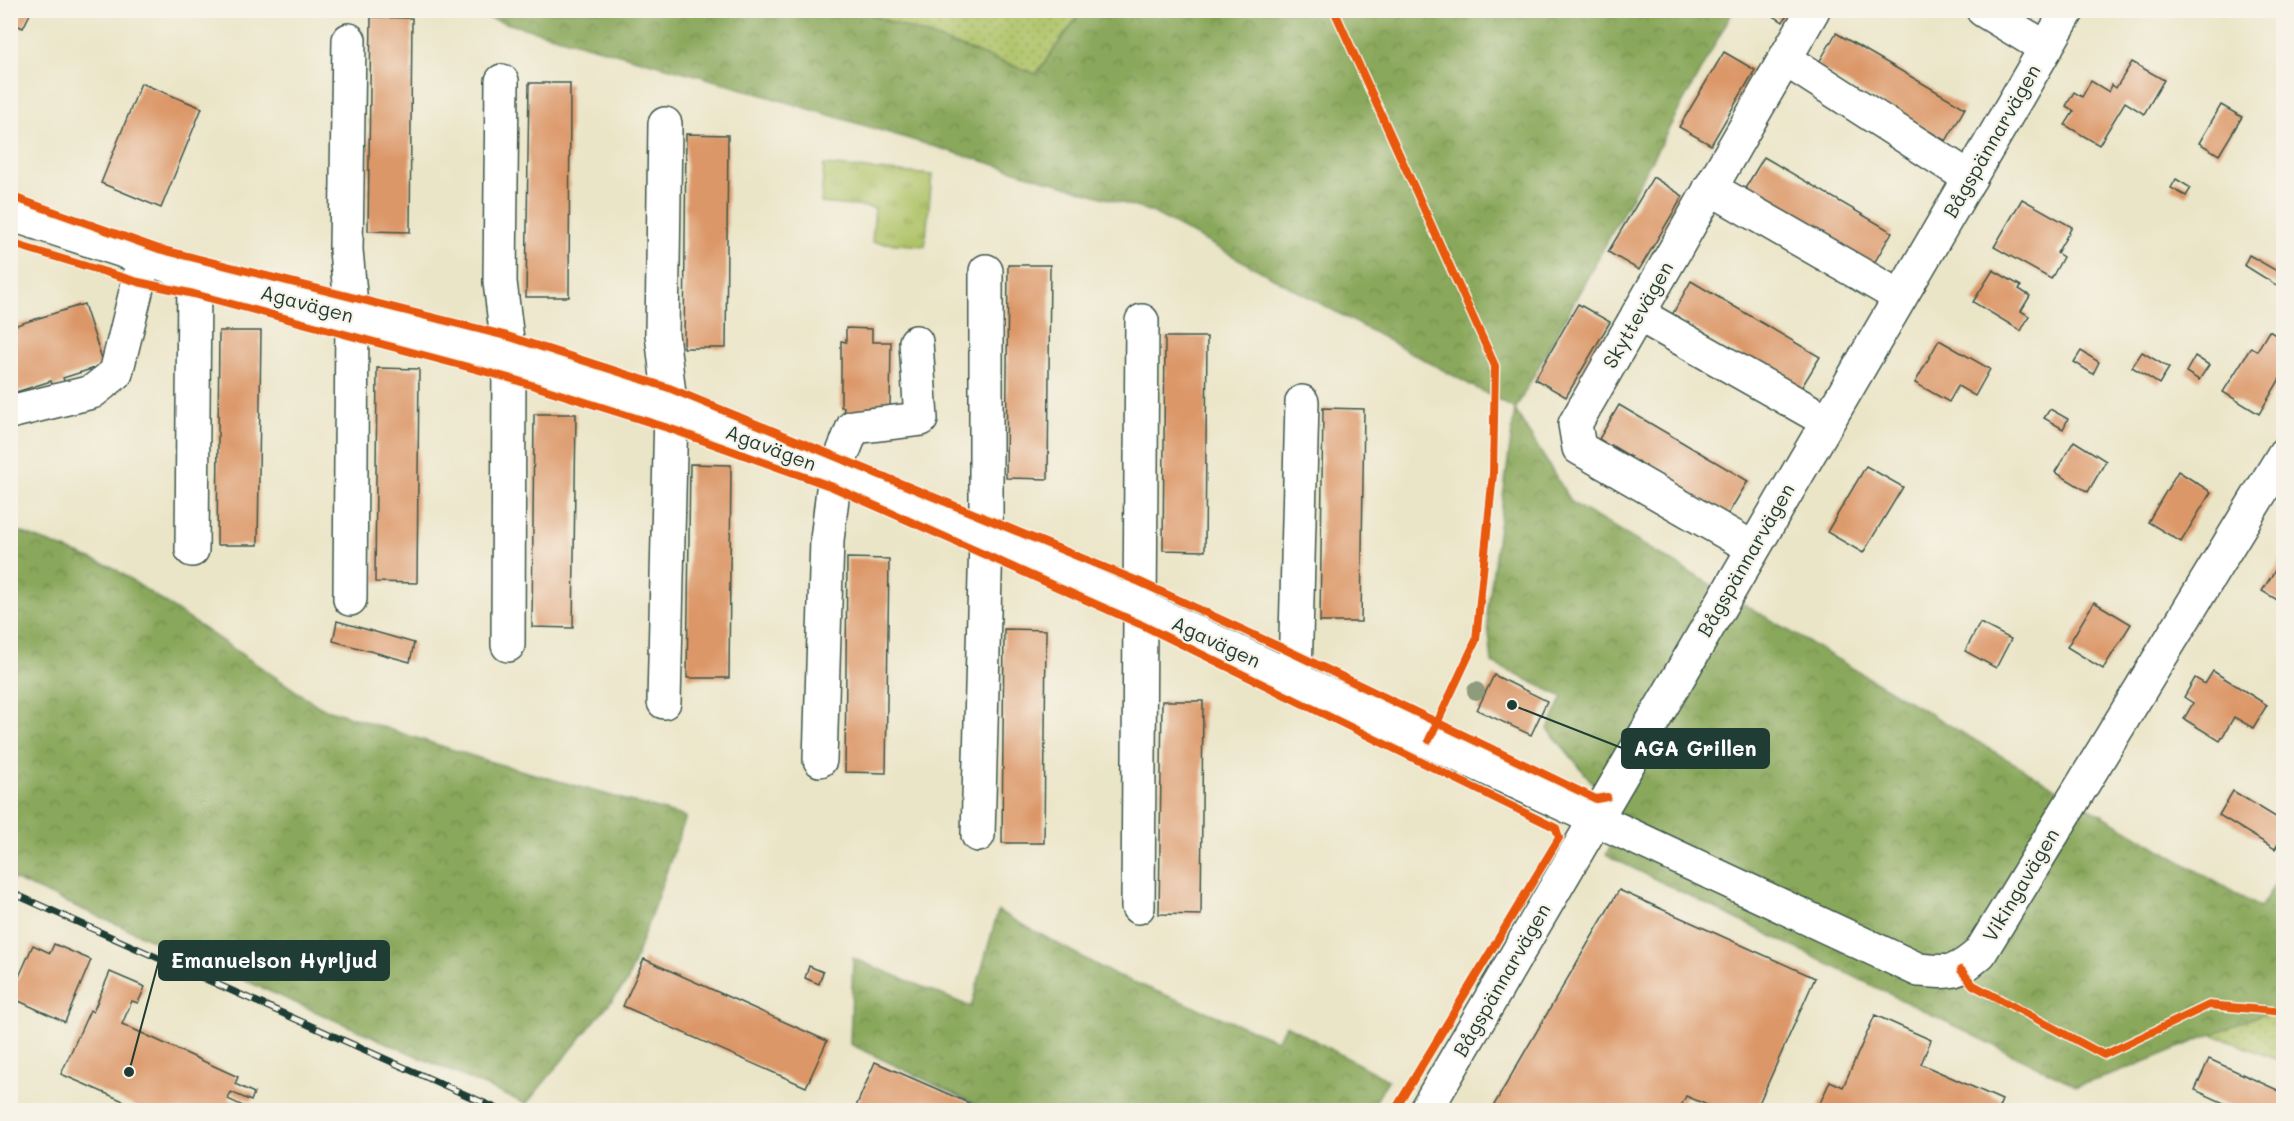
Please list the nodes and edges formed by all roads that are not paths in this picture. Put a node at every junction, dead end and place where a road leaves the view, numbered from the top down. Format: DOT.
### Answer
graph roads {
  1 [pos="1813,10"];
  2 [pos="1983,10"];
  3 [pos="2068,10"];
  4 [pos="349,40"];
  5 [pos="2046,48"];
  6 [pos="1785,59"];
  7 [pos="502,81"];
  8 [pos="665,124"];
  9 [pos="1970,178"];
  10 [pos="1710,188"];
  11 [pos="10,214"];
  12 [pos="144,259"];
  13 [pos="986,271"];
  14 [pos="194,274"];
  15 [pos="1900,297"];
  16 [pos="1638,314"];
  17 [pos="352,316"];
  18 [pos="1142,321"];
  19 [pos="916,342"];
  20 [pos="509,356"];
  21 [pos="1302,402"];
  22 [pos="671,411"];
  23 [pos="10,412"];
  24 [pos="1827,421"];
  25 [pos="2283,454"];
  26 [pos="835,473"];
  27 [pos="986,539"];
  28 [pos="1753,548"];
  29 [pos="192,550"];
  30 [pos="350,599"];
  31 [pos="1141,607"];
  32 [pos="508,645"];
  33 [pos="1295,677"];
  34 [pos="664,702"];
  35 [pos="820,759"];
  36 [pos="1595,819"];
  37 [pos="978,835"];
  38 [pos="1138,907"];
  39 [pos="1426,1110"];
  1 -- 6 [label="street, Skyttevägen"];
  2 -- 5 [label="street"];
  3 -- 5 [label="street, Bågspännarvägen"];
  4 -- 17 [label="street"];
  5 -- 9 [label="street, Bågspännarvägen"];
  6 -- 9 [label="street"];
  6 -- 10 [label="street, Skyttevägen"];
  7 -- 20 [label="street"];
  8 -- 22 [label="street"];
  9 -- 15 [label="street, Bågspännarvägen"];
  10 -- 15 [label="street"];
  10 -- 16 [label="street, Skyttevägen"];
  11 -- 12 [label="street, Agavägen"];
  12 -- 14 [label="street, Agavägen"];
  12 -- 23 [label="street"];
  13 -- 27 [label="street"];
  14 -- 17 [label="street, Agavägen"];
  14 -- 29 [label="street"];
  15 -- 24 [label="street, Bågspännarvägen"];
  16 -- 24 [label="street"];
  16 -- 28 [label="street, Skyttevägen"];
  17 -- 20 [label="street, Agavägen"];
  17 -- 30 [label="street"];
  18 -- 31 [label="street"];
  19 -- 26 [label="street"];
  20 -- 22 [label="street, Agavägen"];
  20 -- 32 [label="street"];
  21 -- 33 [label="street"];
  22 -- 26 [label="street, Agavägen"];
  22 -- 34 [label="street"];
  24 -- 28 [label="street, Bågspännarvägen"];
  25 -- 36 [label="street, Vikingavägen"];
  26 -- 27 [label="street, Agavägen"];
  26 -- 35 [label="street"];
  27 -- 31 [label="street, Agavägen"];
  27 -- 37 [label="street"];
  28 -- 36 [label="street, Bågspännarvägen"];
  31 -- 33 [label="street, Agavägen"];
  31 -- 38 [label="street"];
  33 -- 36 [label="street, Agavägen"];
  36 -- 39 [label="street, Bågspännarvägen"];
}
